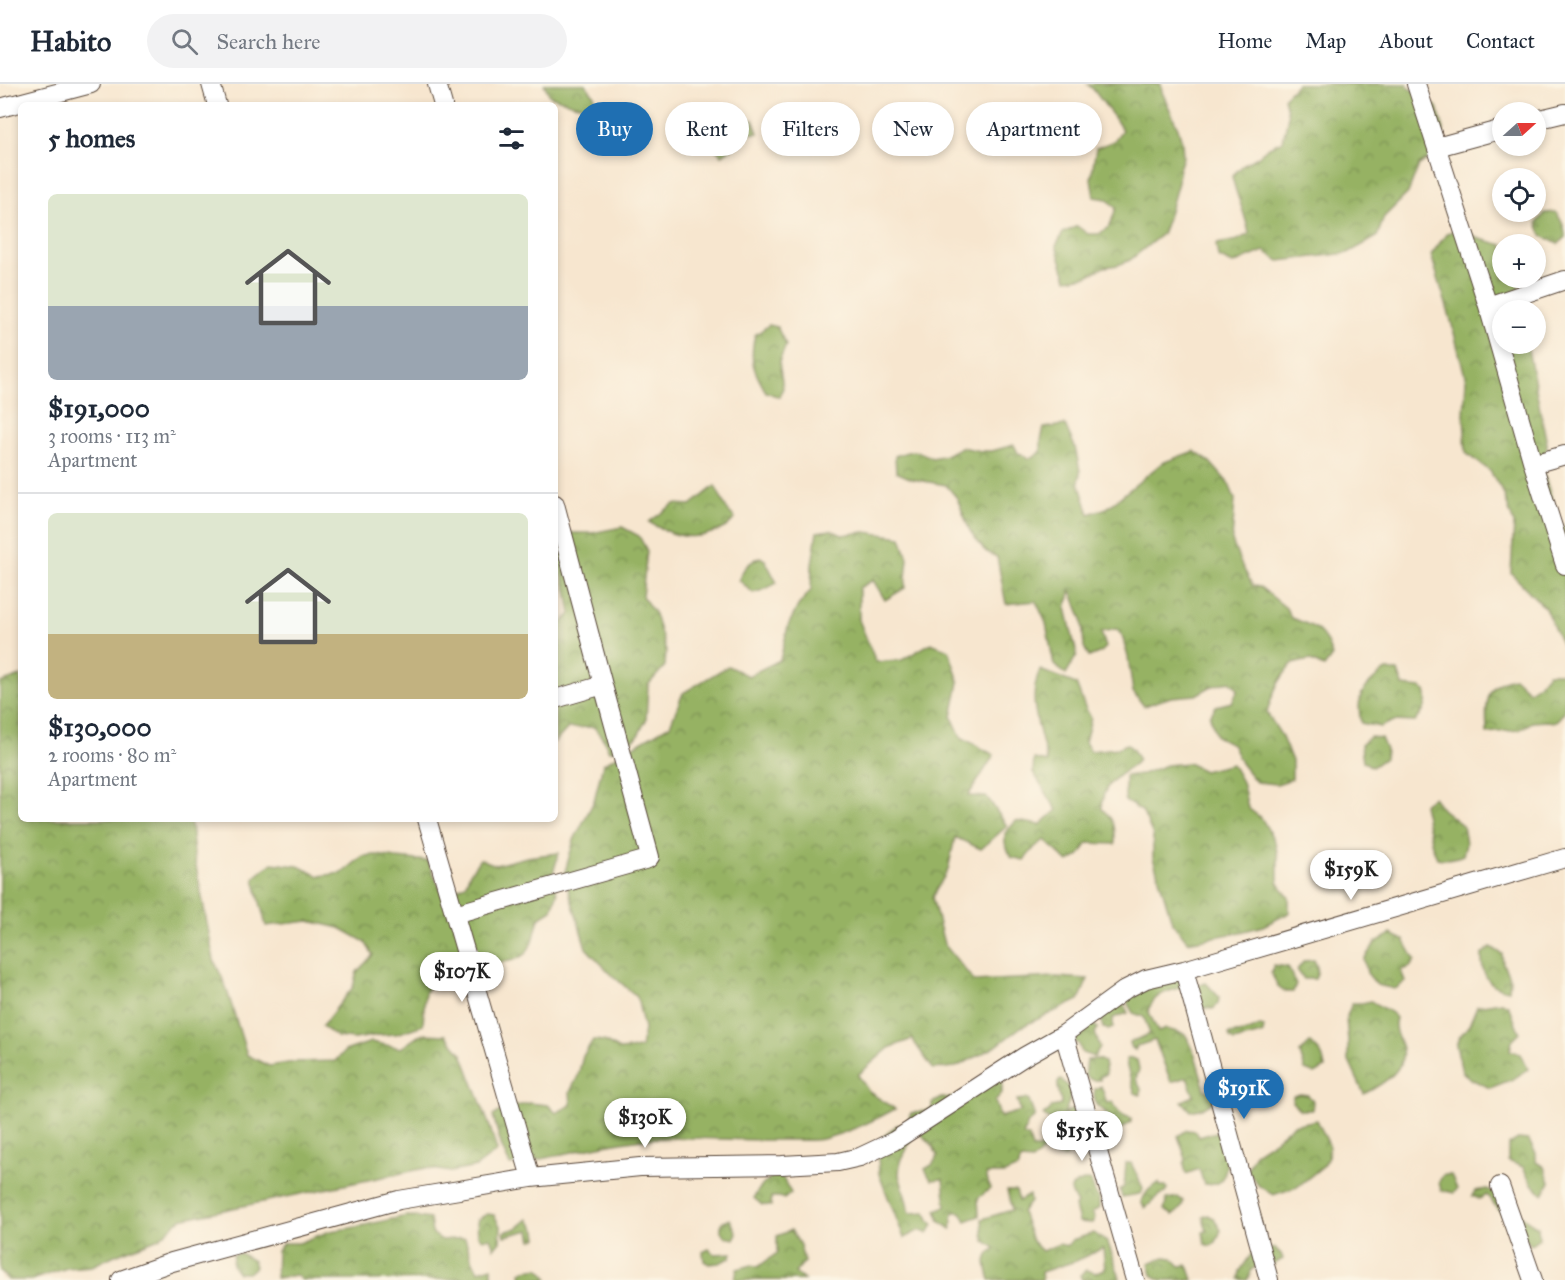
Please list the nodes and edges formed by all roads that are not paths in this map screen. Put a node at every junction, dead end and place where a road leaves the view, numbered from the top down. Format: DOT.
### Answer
graph roads {
  1 [pos="91,84"];
  2 [pos="211,84"];
  3 [pos="436,84"];
  4 [pos="1416,84"];
  5 [pos="23,102"];
  6 [pos="216,102"];
  7 [pos="442,102"];
  8 [pos="18,103"];
  9 [pos="0,108"];
  10 [pos="1565,113"];
  11 [pos="1546,118"];
  12 [pos="1492,132"];
  13 [pos="1437,147"];
  14 [pos="1565,280"];
  15 [pos="1488,306"];
  16 [pos="1565,455"];
  17 [pos="1533,464"];
  18 [pos="558,520"];
  19 [pos="1565,566"];
  20 [pos="603,686"];
  21 [pos="558,698"];
  22 [pos="428,822"];
  23 [pos="1565,858"];
  24 [pos="455,915"];
  25 [pos="1184,970"];
  26 [pos="1064,1034"];
  27 [pos="531,1178"];
  28 [pos="1500,1186"];
  29 [pos="121,1280"];
  30 [pos="1135,1280"];
  31 [pos="1269,1280"];
  32 [pos="1533,1280"];
  1 -- 5 [label="street"];
  2 -- 6 [label="street"];
  3 -- 7 [label="street"];
  4 -- 13 [label="street"];
  8 -- 9 [label="street"];
  10 -- 11 [label="street"];
  12 -- 13 [label="street"];
  13 -- 15 [label="street"];
  14 -- 15 [label="street"];
  15 -- 17 [label="street"];
  16 -- 17 [label="street"];
  17 -- 19 [label="street"];
  18 -- 20 [label="street"];
  20 -- 21 [label="street"];
  20 -- 24 [label="street"];
  22 -- 24 [label="street"];
  23 -- 25 [label="street"];
  24 -- 27 [label="street"];
  25 -- 26 [label="street"];
  25 -- 31 [label="street"];
  26 -- 27 [label="street"];
  26 -- 30 [label="street"];
  27 -- 29 [label="street"];
  28 -- 32 [label="street"];
}
